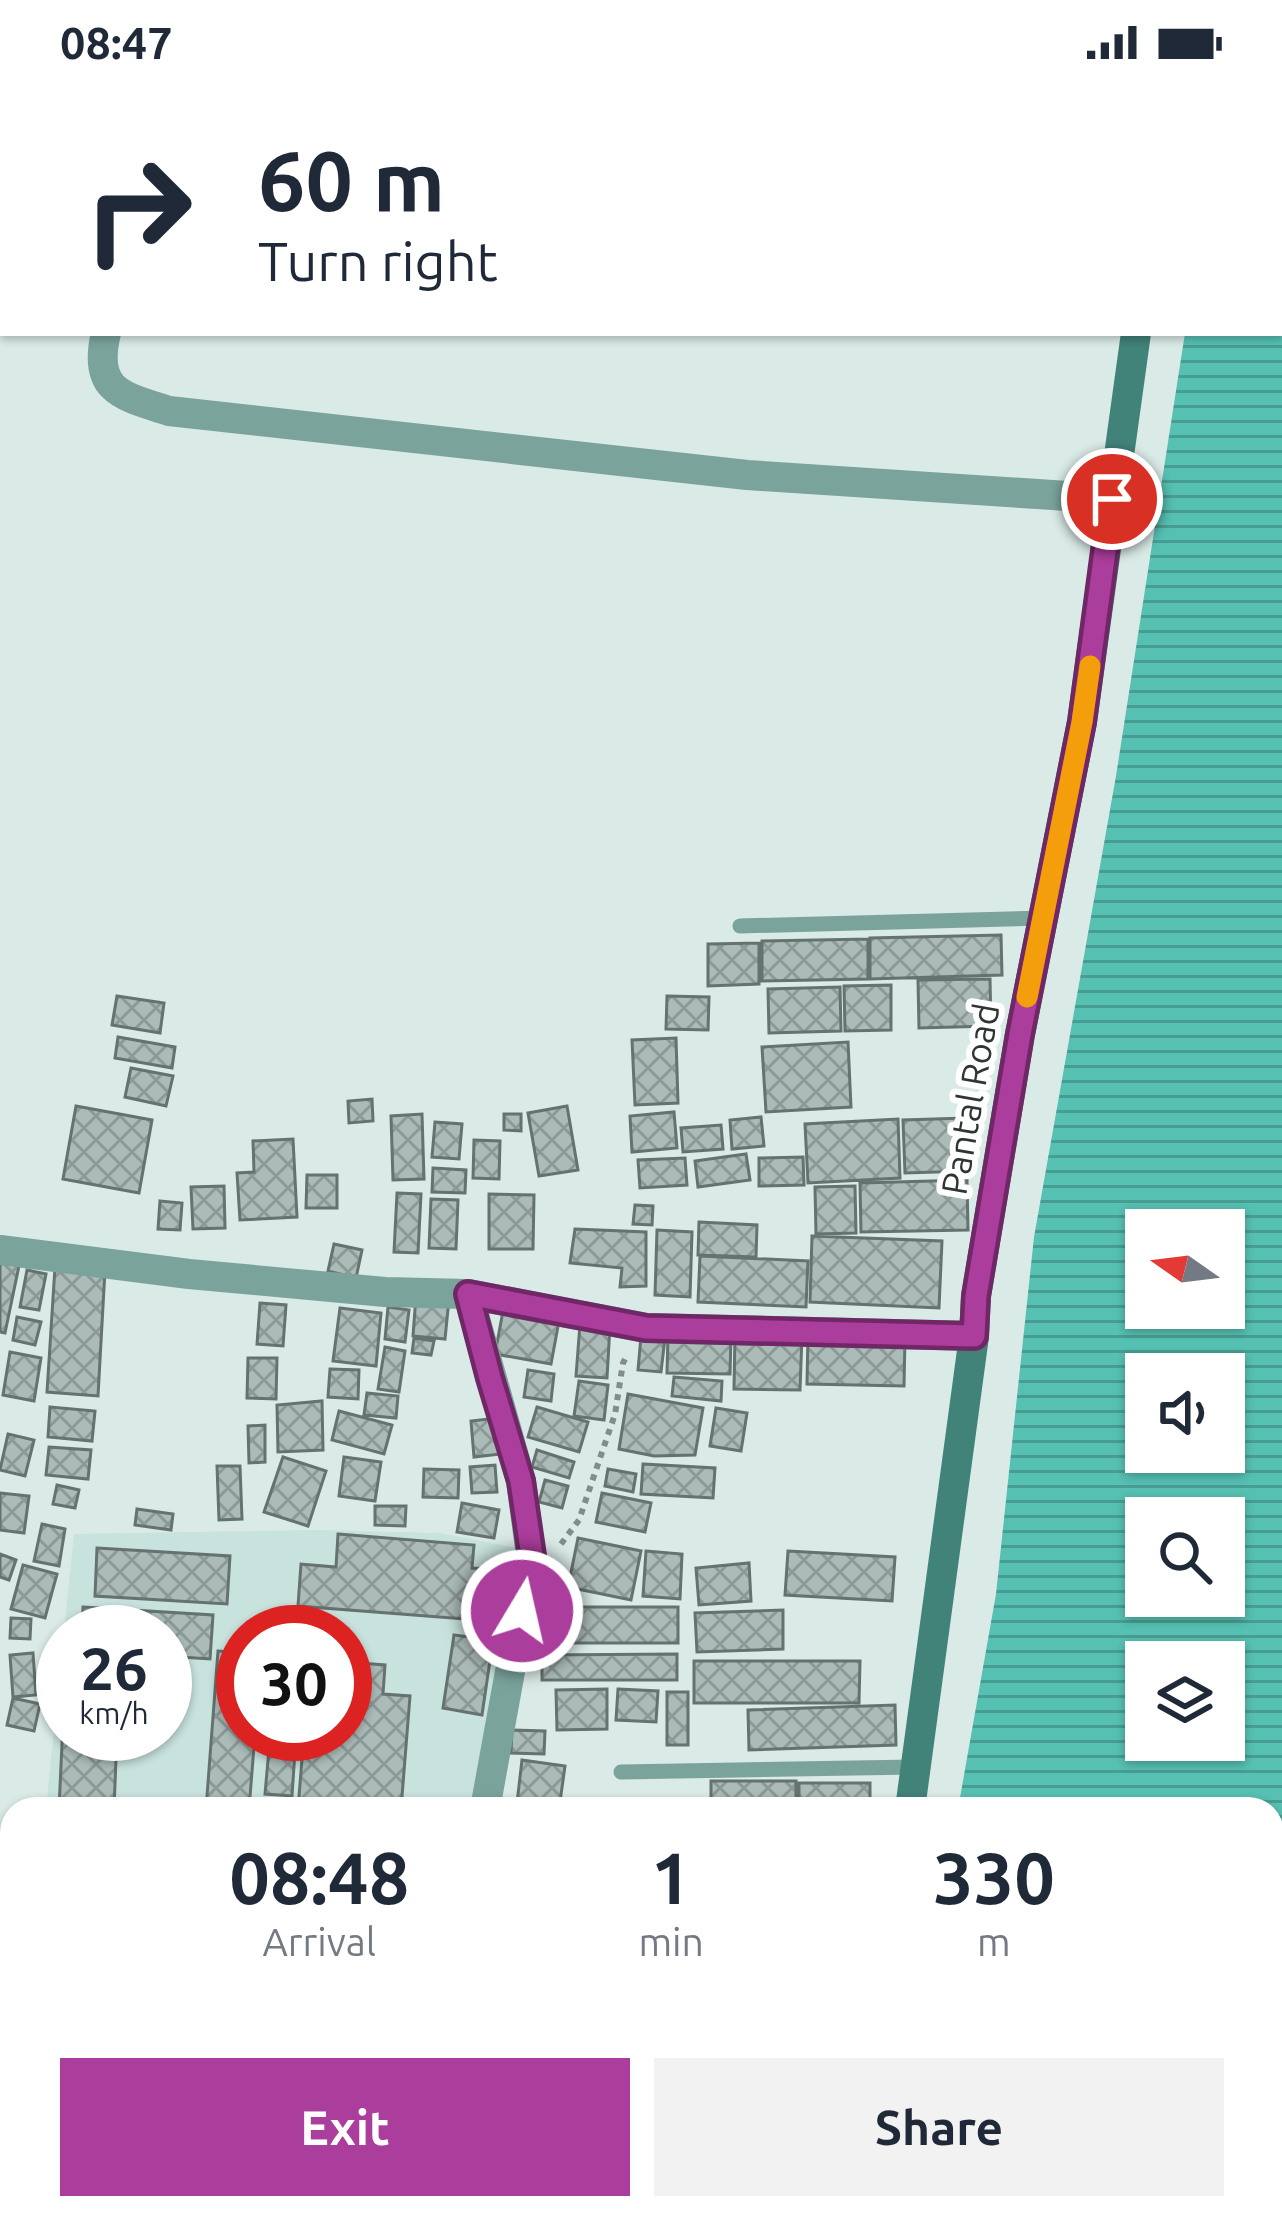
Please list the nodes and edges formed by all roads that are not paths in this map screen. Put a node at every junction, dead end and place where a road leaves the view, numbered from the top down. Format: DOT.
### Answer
graph roads {
  1 [pos="105,336"];
  2 [pos="1136,336"];
  3 [pos="1112,499"];
  4 [pos="1043,918"];
  5 [pos="740,926"];
  6 [pos="0,1250"];
  7 [pos="468,1294"];
  8 [pos="974,1336"];
  9 [pos="916,1767"];
  10 [pos="621,1772"];
  11 [pos="487,1797"];
  12 [pos="912,1797"];
  1 -- 3 [label="street"];
  2 -- 3 [label="street, Pantal Road"];
  3 -- 4 [label="street, Pantal Road"];
  4 -- 5 [label="lane"];
  4 -- 8 [label="street, Pantal Road"];
  6 -- 7 [label="street"];
  7 -- 8 [label="street"];
  7 -- 11 [label="street"];
  8 -- 9 [label="street, Pantal Road"];
  9 -- 10 [label="lane"];
  9 -- 12 [label="street, Pantal Road"];
}
